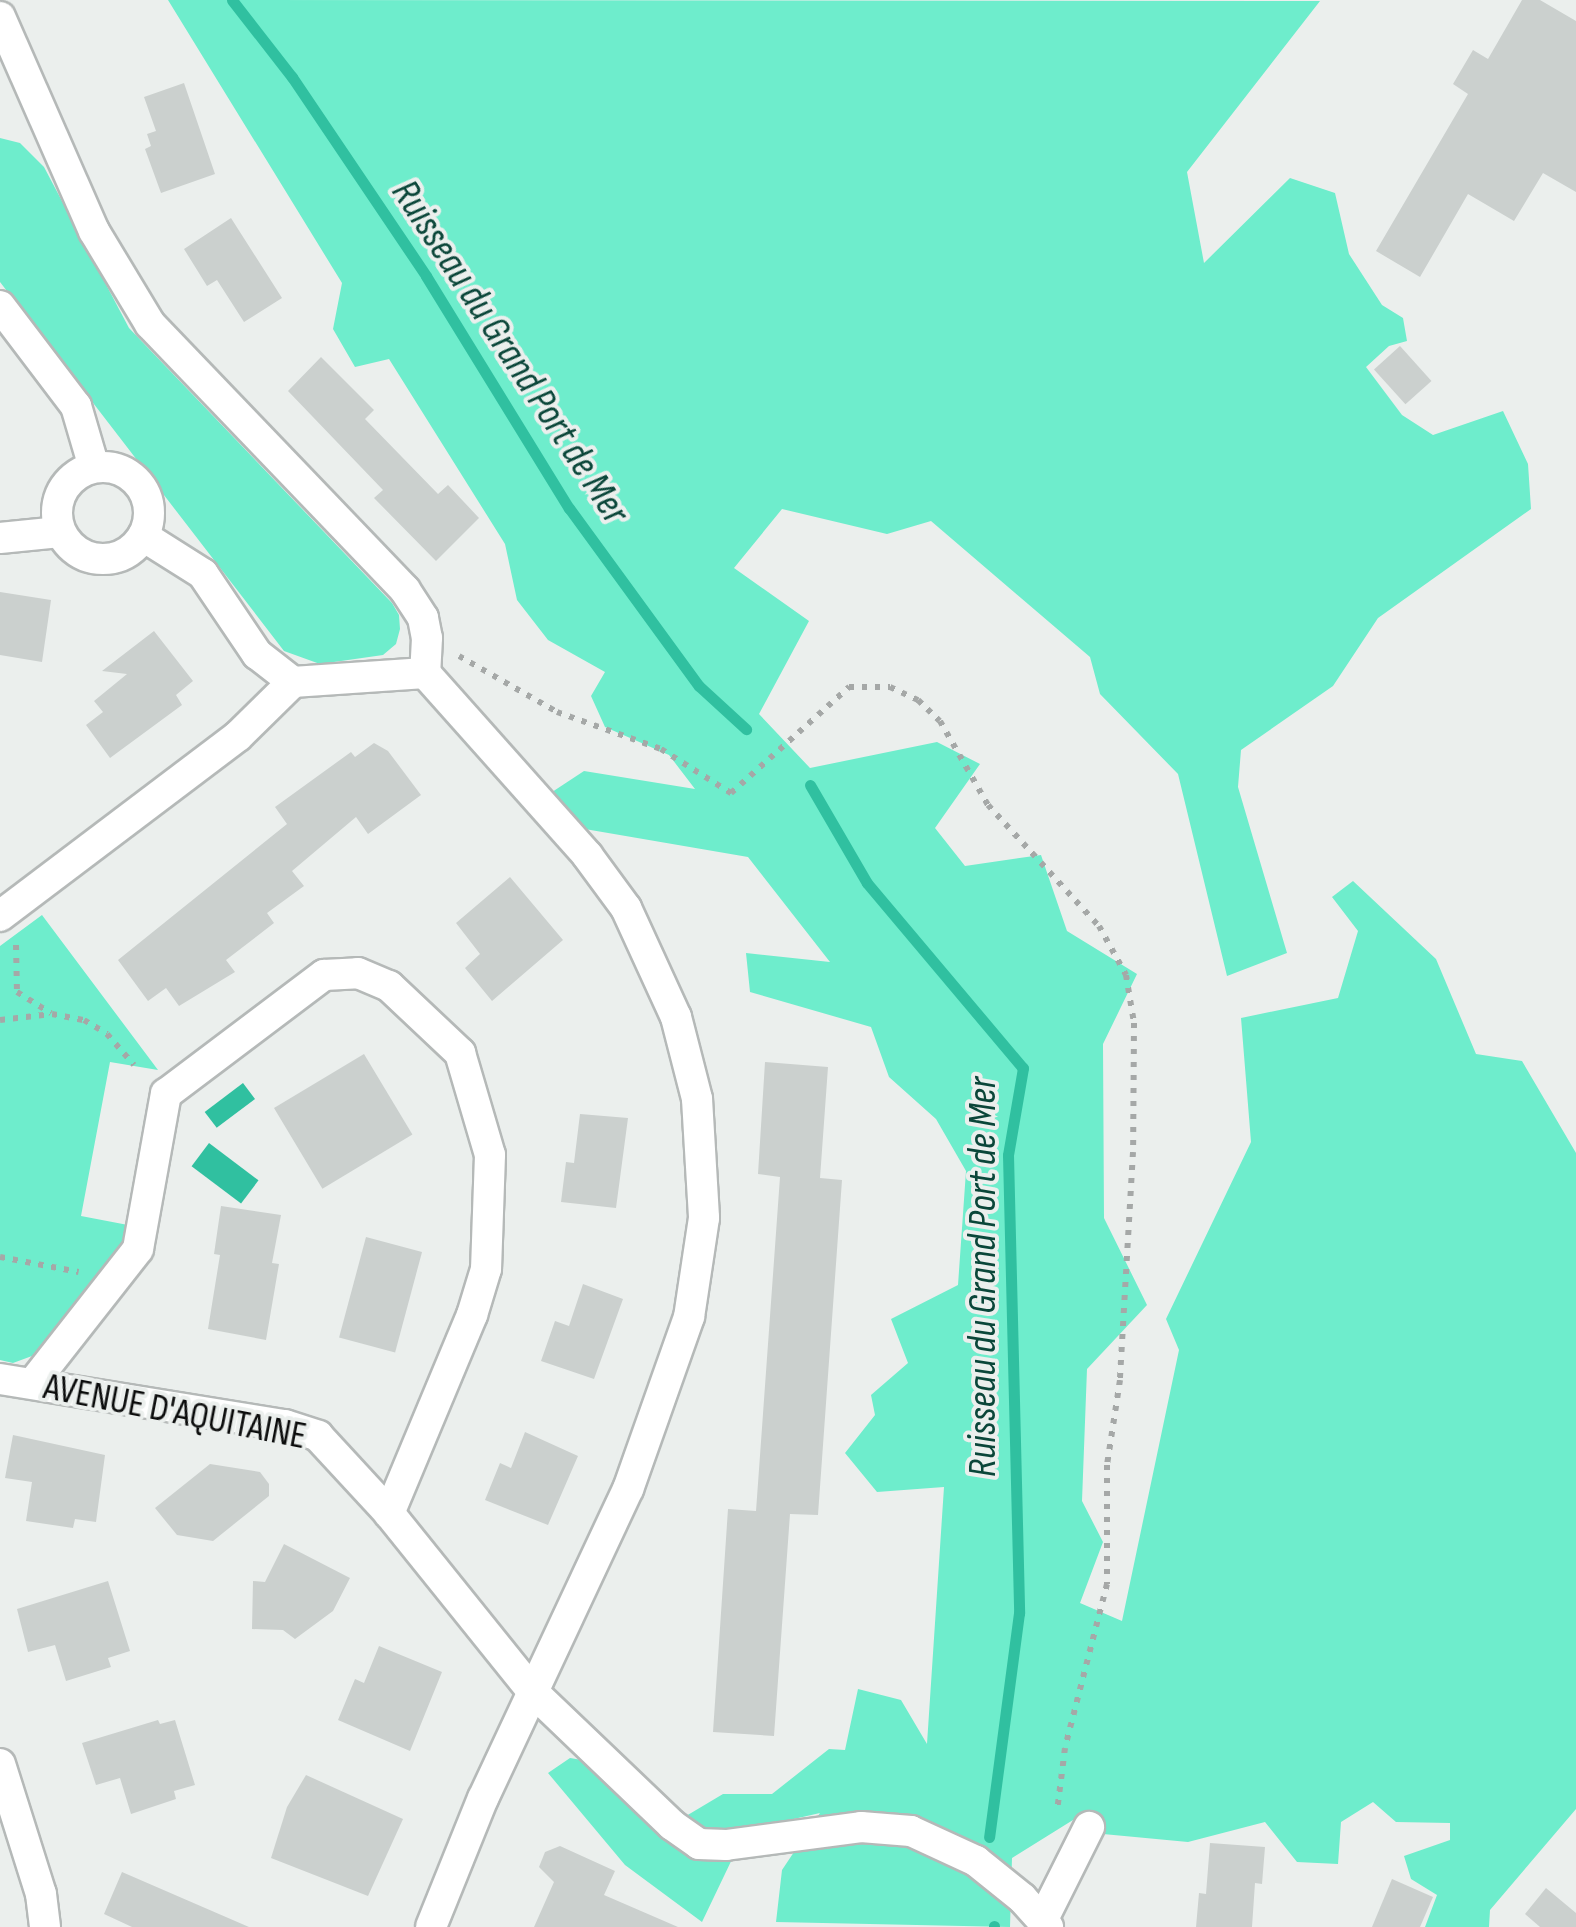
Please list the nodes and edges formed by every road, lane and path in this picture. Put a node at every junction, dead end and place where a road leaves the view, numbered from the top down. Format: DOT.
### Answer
graph roads {
  1 [pos="0,17"];
  2 [pos="0,306"];
  3 [pos="94,467"];
  4 [pos="60,532"];
  5 [pos="143,536"];
  6 [pos="0,538"];
  7 [pos="427,638"];
  8 [pos="425,673"];
  9 [pos="294,682"];
  10 [pos="5,908"];
  11 [pos="52,1014"];
  12 [pos="0,1020"];
  13 [pos="134,1065"];
  14 [pos="0,1257"];
  15 [pos="95,1275"];
  16 [pos="0,1379"];
  17 [pos="33,1384"];
  18 [pos="389,1513"];
  19 [pos="532,1692"];
  20 [pos="0,1764"];
  21 [pos="1056,1821"];
  22 [pos="1089,1827"];
  23 [pos="1046,1923"];
  24 [pos="45,1927"];
  25 [pos="431,1927"];
  1 -- 7 [label="street"];
  2 -- 3 [label="street"];
  3 -- 4 [label="street"];
  3 -- 5 [label="street"];
  4 -- 5 [label="street"];
  4 -- 6 [label="street"];
  5 -- 9 [label="street"];
  7 -- 8 [label="street"];
  7 -- 21 [label="path"];
  8 -- 9 [label="street"];
  8 -- 19 [label="street"];
  9 -- 10 [label="street"];
  10 -- 11 [label="path"];
  11 -- 12 [label="path"];
  11 -- 13 [label="path"];
  14 -- 15 [label="path"];
  16 -- 17 [label="street, AVENUE D'AQUITAINE"];
  17 -- 18 [label="street, AVENUE D'AQUITAINE"];
  17 -- 18 [label="street"];
  18 -- 19 [label="street, AVENUE D'AQUITAINE"];
  19 -- 23 [label="street, AVENUE D'AQUITAINE"];
  19 -- 25 [label="street"];
  20 -- 24 [label="street"];
  22 -- 23 [label="street"];
}
